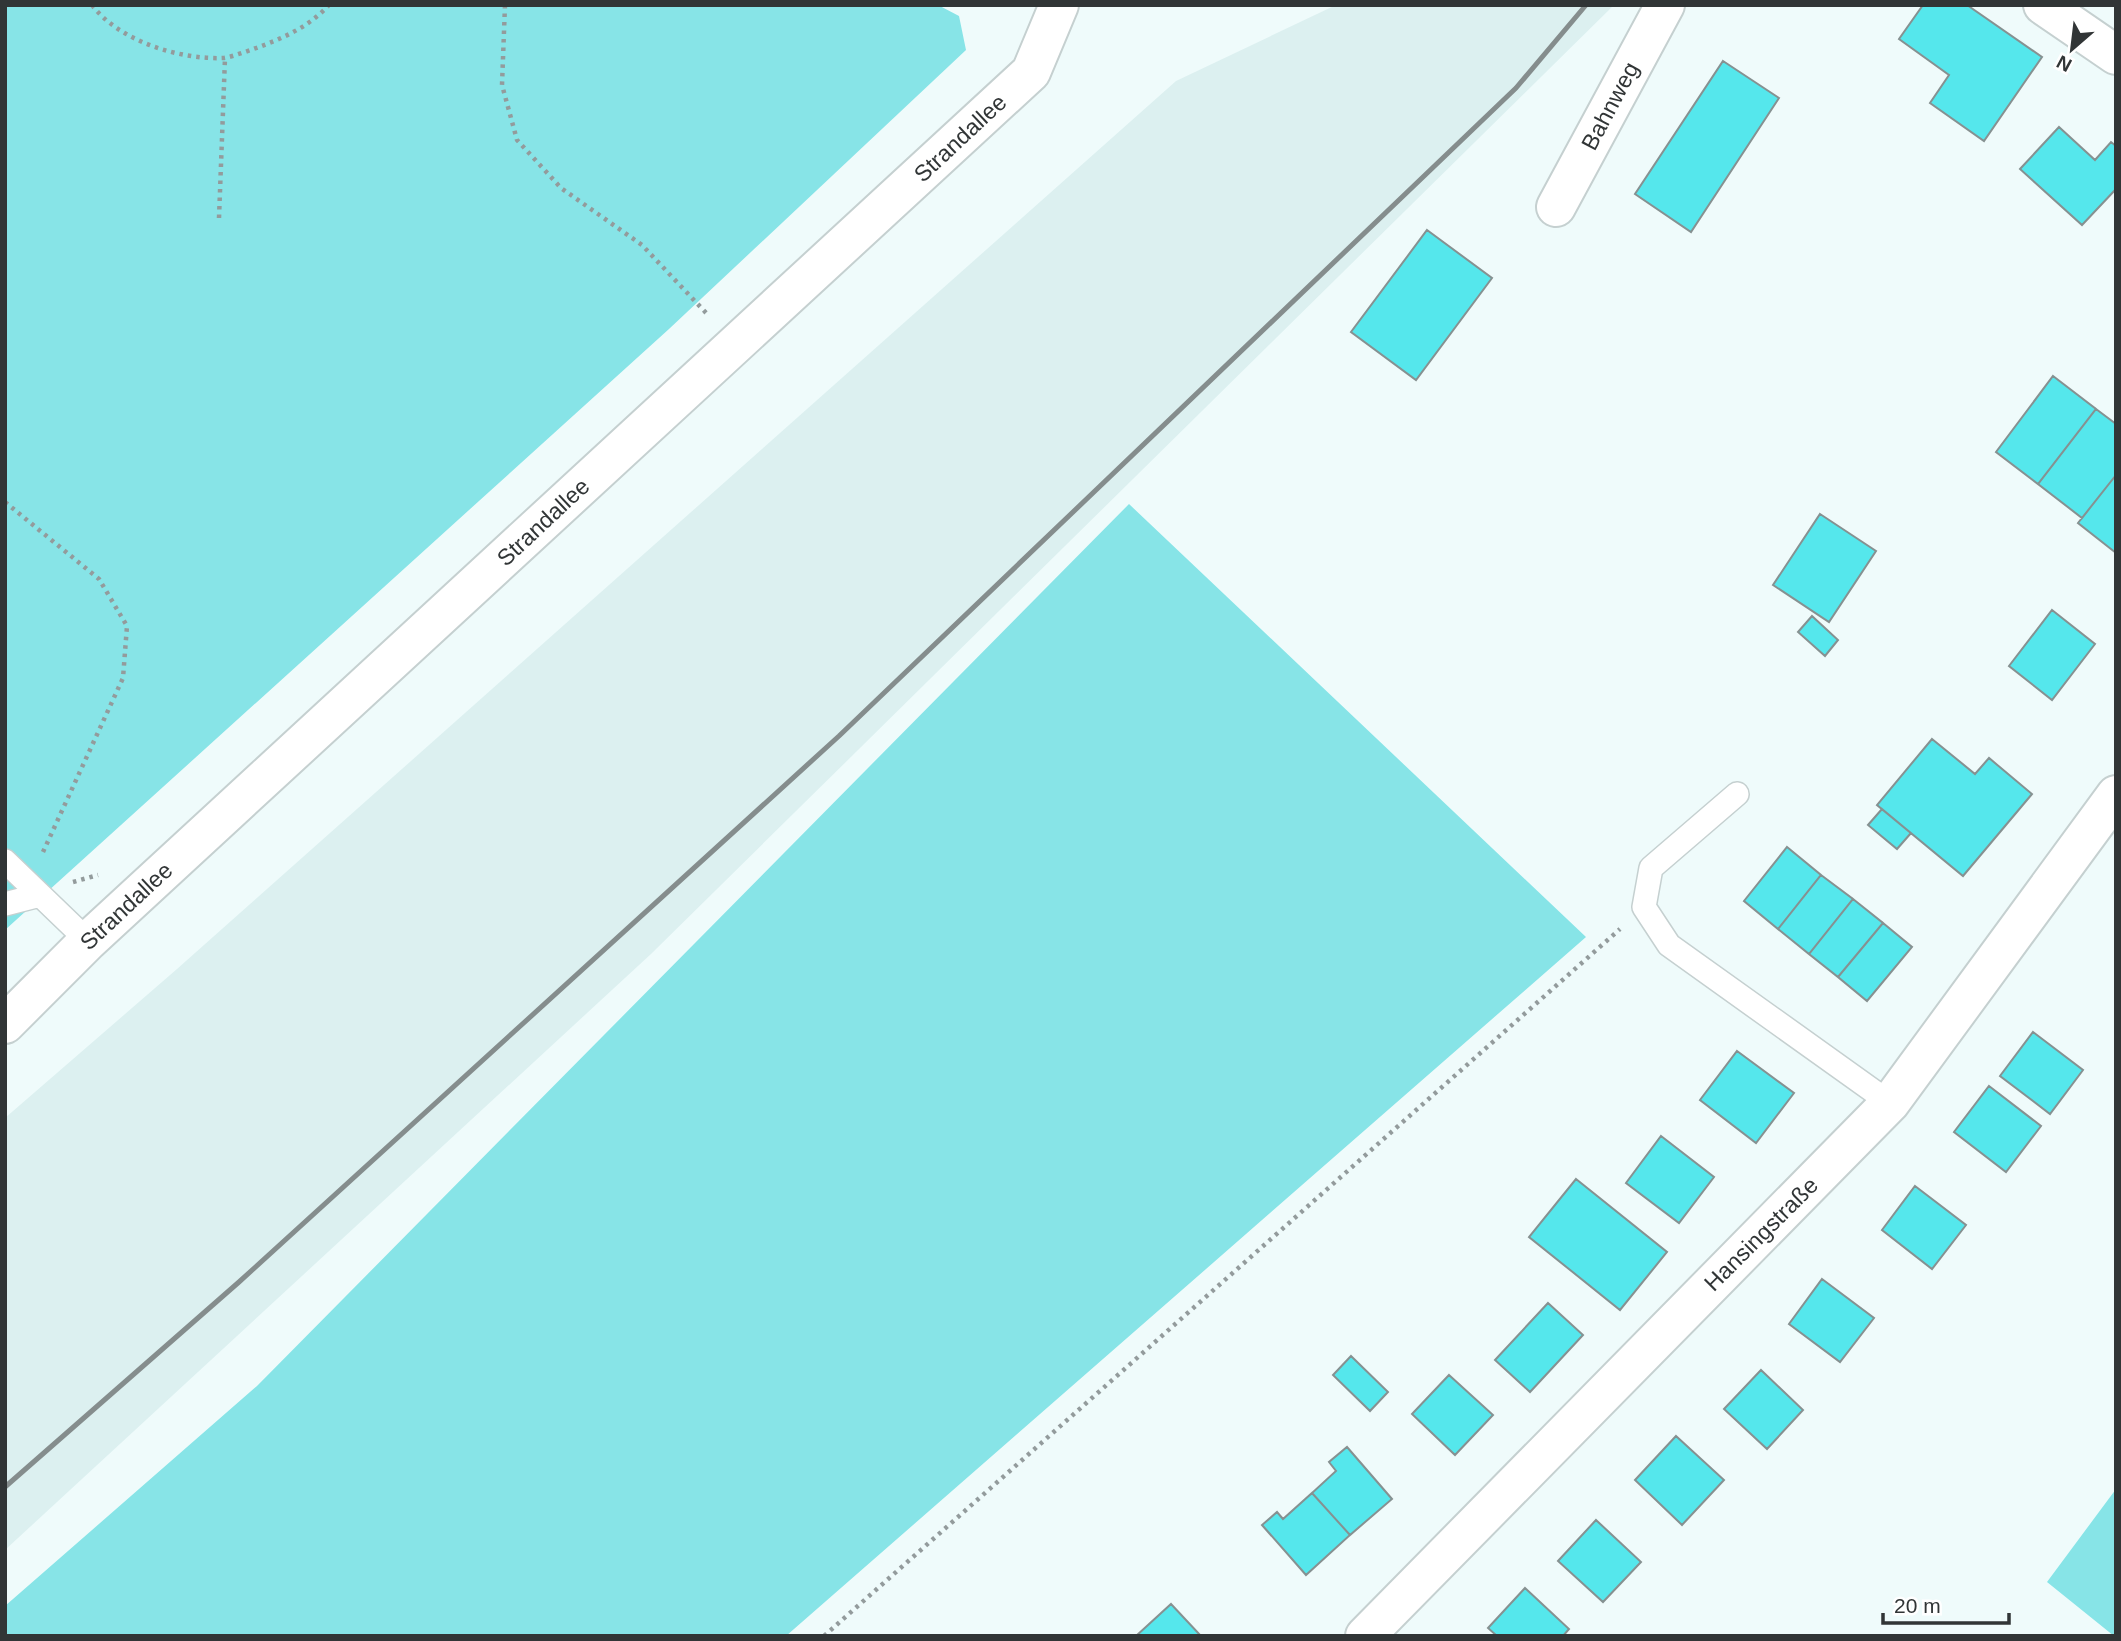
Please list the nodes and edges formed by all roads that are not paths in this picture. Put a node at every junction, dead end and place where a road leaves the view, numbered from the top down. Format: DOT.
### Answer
graph roads {
  1 [pos="1059,5"];
  2 [pos="1665,5"];
  3 [pos="2043,5"];
  4 [pos="2116,55"];
  5 [pos="1556,207"];
  6 [pos="1737,794"];
  7 [pos="2116,795"];
  8 [pos="5,861"];
  9 [pos="34,890"];
  10 [pos="5,904"];
  11 [pos="88,941"];
  12 [pos="5,1024"];
  13 [pos="1890,1104"];
  14 [pos="1365,1636"];
  1 -- 11 [label="street, Strandallee"];
  2 -- 5 [label="street, Bahnweg"];
  3 -- 4 [label="street"];
  6 -- 13 [label="lane"];
  7 -- 13 [label="street, Hansingstraße"];
  8 -- 9 [label="lane"];
  9 -- 10 [label="lane"];
  9 -- 11 [label="lane"];
  11 -- 12 [label="street, Strandallee"];
  13 -- 14 [label="street, Hansingstraße"];
}
